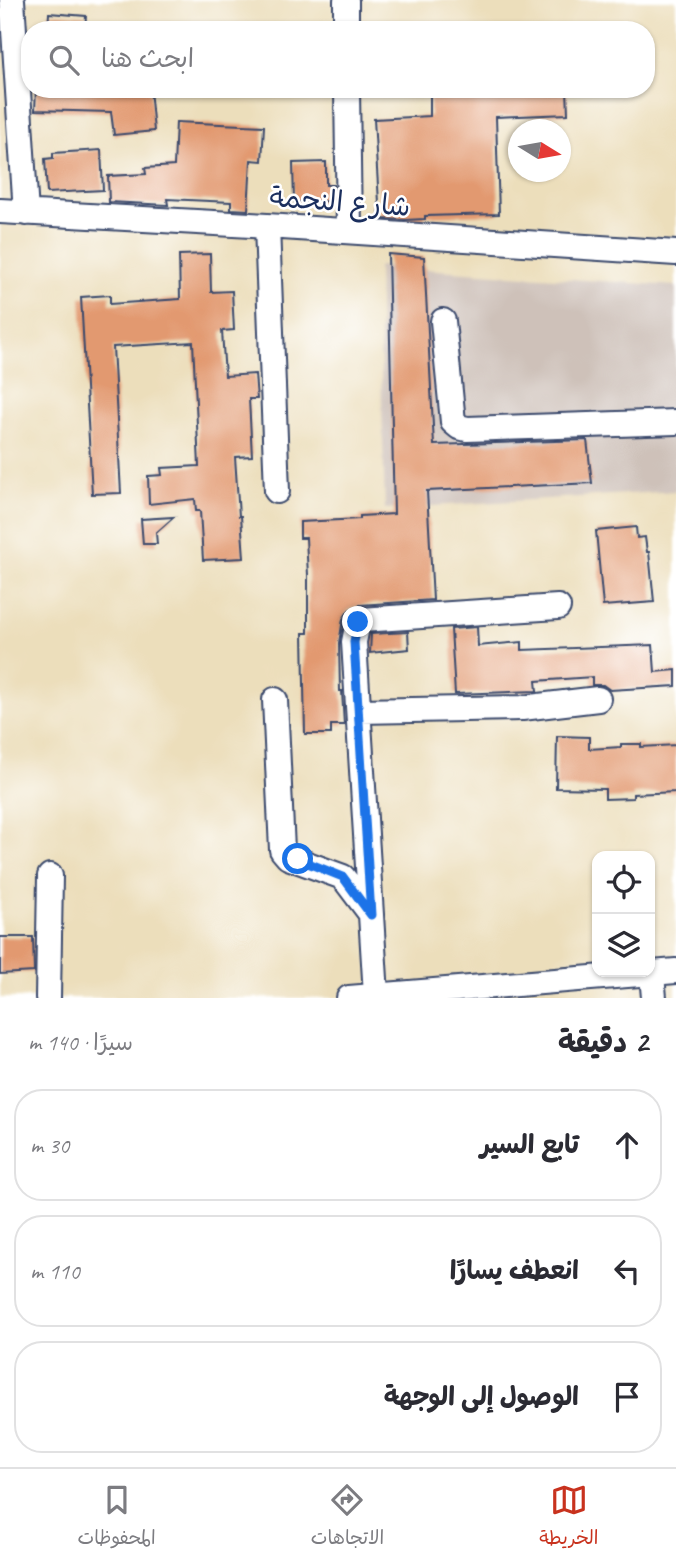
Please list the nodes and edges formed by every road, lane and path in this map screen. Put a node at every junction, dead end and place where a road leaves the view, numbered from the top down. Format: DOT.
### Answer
graph roads {
  1 [pos="12,0"];
  2 [pos="346,0"];
  3 [pos="346,21"];
  4 [pos="347,98"];
  5 [pos="0,211"];
  6 [pos="26,213"];
  7 [pos="267,226"];
  8 [pos="349,231"];
  9 [pos="676,253"];
  10 [pos="443,321"];
  11 [pos="676,422"];
  12 [pos="277,491"];
  13 [pos="558,607"];
  14 [pos="598,699"];
  15 [pos="275,700"];
  16 [pos="359,711"];
  17 [pos="50,876"];
  18 [pos="371,915"];
  19 [pos="661,981"];
  20 [pos="376,995"];
  21 [pos="48,998"];
  22 [pos="349,998"];
  1 -- 6 [label="street"];
  2 -- 3 [label="street"];
  4 -- 8 [label="street"];
  5 -- 6 [label="street, شارع النجمة"];
  6 -- 7 [label="street, شارع النجمة"];
  7 -- 8 [label="street, شارع النجمة"];
  7 -- 12 [label="street"];
  8 -- 9 [label="street, شارع النجمة"];
  10 -- 11 [label="street"];
  13 -- 16 [label="street"];
  14 -- 16 [label="street"];
  15 -- 18 [label="street"];
  16 -- 18 [label="street"];
  17 -- 21 [label="street"];
  18 -- 20 [label="street"];
  19 -- 20 [label="street"];
  20 -- 22 [label="street"];
}
